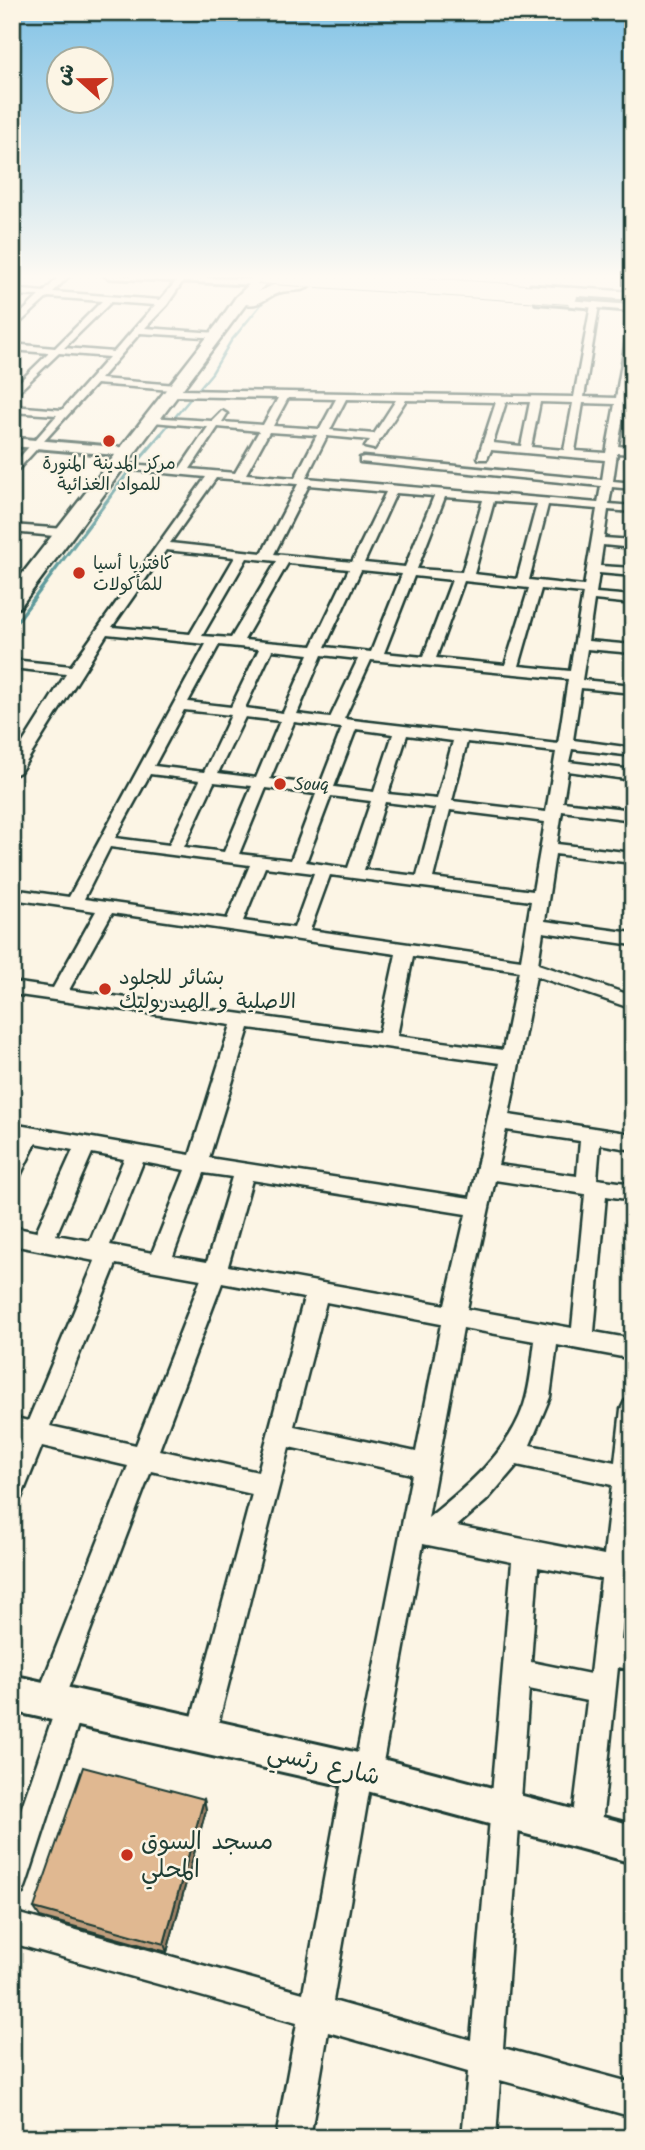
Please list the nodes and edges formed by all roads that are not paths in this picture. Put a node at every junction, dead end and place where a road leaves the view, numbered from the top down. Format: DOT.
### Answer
graph roads {
  1 [pos="32,375"];
  2 [pos="98,375"];
  3 [pos="186,375"];
  4 [pos="583,375"];
  5 [pos="629,375"];
  6 [pos="93,381"];
  7 [pos="175,390"];
  8 [pos="12,395"];
  9 [pos="234,396"];
  10 [pos="284,396"];
  11 [pos="342,397"];
  12 [pos="402,399"];
  13 [pos="502,399"];
  14 [pos="535,400"];
  15 [pos="579,401"];
  16 [pos="627,401"];
  17 [pos="12,409"];
  18 [pos="65,413"];
  19 [pos="153,419"];
  20 [pos="216,422"];
  21 [pos="267,426"];
  22 [pos="326,432"];
  23 [pos="375,437"];
  24 [pos="12,442"];
  25 [pos="38,444"];
  26 [pos="486,446"];
  27 [pos="525,450"];
  28 [pos="633,451"];
  29 [pos="611,453"];
  30 [pos="569,454"];
  31 [pos="122,459"];
  32 [pos="183,471"];
  33 [pos="478,471"];
  34 [pos="12,472"];
  35 [pos="356,472"];
  36 [pos="213,474"];
  37 [pos="239,476"];
  38 [pos="302,481"];
  39 [pos="606,483"];
  40 [pos="633,486"];
  41 [pos="393,488"];
  42 [pos="440,492"];
  43 [pos="470,494"];
  44 [pos="490,496"];
  45 [pos="543,502"];
  46 [pos="604,506"];
  47 [pos="633,509"];
  48 [pos="12,528"];
  49 [pos="65,533"];
  50 [pos="598,541"];
  51 [pos="633,544"];
  52 [pos="162,546"];
  53 [pos="244,553"];
  54 [pos="267,555"];
  55 [pos="285,558"];
  56 [pos="359,566"];
  57 [pos="594,569"];
  58 [pos="410,571"];
  59 [pos="633,572"];
  60 [pos="464,576"];
  61 [pos="529,584"];
  62 [pos="588,593"];
  63 [pos="633,600"];
  64 [pos="12,602"];
  65 [pos="104,629"];
  66 [pos="194,638"];
  67 [pos="215,640"];
  68 [pos="236,642"];
  69 [pos="581,644"];
  70 [pos="268,645"];
  71 [pos="633,649"];
  72 [pos="317,650"];
  73 [pos="372,655"];
  74 [pos="428,661"];
  75 [pos="12,664"];
  76 [pos="511,669"];
  77 [pos="75,671"];
  78 [pos="576,679"];
  79 [pos="633,689"];
  80 [pos="180,705"];
  81 [pos="238,712"];
  82 [pos="289,718"];
  83 [pos="342,724"];
  84 [pos="401,731"];
  85 [pos="461,737"];
  86 [pos="633,752"];
  87 [pos="564,753"];
  88 [pos="145,769"];
  89 [pos="12,772"];
  90 [pos="633,775"];
  91 [pos="210,776"];
  92 [pos="261,782"];
  93 [pos="326,790"];
  94 [pos="380,796"];
  95 [pos="444,804"];
  96 [pos="554,812"];
  97 [pos="633,815"];
  98 [pos="105,842"];
  99 [pos="548,848"];
  100 [pos="175,849"];
  101 [pos="230,856"];
  102 [pos="633,858"];
  103 [pos="260,860"];
  104 [pos="297,865"];
  105 [pos="324,868"];
  106 [pos="355,872"];
  107 [pos="424,881"];
  108 [pos="12,894"];
  109 [pos="541,897"];
  110 [pos="75,903"];
  111 [pos="107,907"];
  112 [pos="233,925"];
  113 [pos="536,925"];
  114 [pos="300,934"];
  115 [pos="633,939"];
  116 [pos="405,951"];
  117 [pos="529,967"];
  118 [pos="12,988"];
  119 [pos="57,996"];
  120 [pos="633,1003"];
  121 [pos="242,1020"];
  122 [pos="387,1041"];
  123 [pos="510,1058"];
  124 [pos="498,1121"];
  125 [pos="21,1132"];
  126 [pos="591,1136"];
  127 [pos="633,1142"];
  128 [pos="86,1144"];
  129 [pos="137,1153"];
  130 [pos="197,1164"];
  131 [pos="244,1171"];
  132 [pos="486,1171"];
  133 [pos="12,1172"];
  134 [pos="591,1186"];
  135 [pos="633,1192"];
  136 [pos="477,1207"];
  137 [pos="14,1240"];
  138 [pos="42,1242"];
  139 [pos="103,1253"];
  140 [pos="159,1264"];
  141 [pos="215,1273"];
  142 [pos="317,1293"];
  143 [pos="453,1318"];
  144 [pos="547,1335"];
  145 [pos="582,1341"];
  146 [pos="633,1349"];
  147 [pos="633,1409"];
  148 [pos="24,1431"];
  149 [pos="280,1434"];
  150 [pos="512,1453"];
  151 [pos="144,1458"];
  152 [pos="424,1465"];
  153 [pos="626,1476"];
  154 [pos="267,1486"];
  155 [pos="12,1490"];
  156 [pos="421,1531"];
  157 [pos="526,1553"];
  158 [pos="624,1572"];
  159 [pos="620,1653"];
  160 [pos="515,1673"];
  161 [pos="602,1690"];
  162 [pos="12,1692"];
  163 [pos="59,1703"];
  164 [pos="201,1736"];
  165 [pos="362,1772"];
  166 [pos="504,1809"];
  167 [pos="586,1833"];
  168 [pos="633,1844"];
  169 [pos="12,1882"];
  170 [pos="12,1927"];
  171 [pos="316,2010"];
  172 [pos="485,2061"];
  173 [pos="633,2099"];
  174 [pos="293,2138"];
  175 [pos="479,2138"];
  1 -- 8 [label="street"];
  2 -- 6 [label="street"];
  3 -- 7 [label="highway"];
  4 -- 15 [label="street"];
  5 -- 16 [label="street"];
  6 -- 7 [label="street"];
  6 -- 18 [label="street"];
  7 -- 9 [label="street"];
  7 -- 19 [label="highway"];
  9 -- 10 [label="street"];
  9 -- 20 [label="street"];
  10 -- 11 [label="street"];
  10 -- 21 [label="street"];
  11 -- 12 [label="street"];
  11 -- 22 [label="street"];
  12 -- 13 [label="street"];
  12 -- 23 [label="street"];
  13 -- 14 [label="street"];
  13 -- 26 [label="street"];
  14 -- 15 [label="street"];
  14 -- 27 [label="street"];
  15 -- 16 [label="street"];
  15 -- 30 [label="street"];
  16 -- 29 [label="street"];
  17 -- 18 [label="street"];
  18 -- 25 [label="street"];
  19 -- 20 [label="street"];
  19 -- 31 [label="highway"];
  20 -- 21 [label="street"];
  20 -- 32 [label="street"];
  21 -- 22 [label="street"];
  21 -- 37 [label="street"];
  22 -- 23 [label="street"];
  22 -- 38 [label="street"];
  23 -- 35 [label="street"];
  24 -- 25 [label="street"];
  25 -- 31 [label="street"];
  25 -- 34 [label="street"];
  26 -- 27 [label="street"];
  26 -- 33 [label="street"];
  27 -- 30 [label="street"];
  28 -- 29 [label="street"];
  29 -- 30 [label="street"];
  29 -- 39 [label="street"];
  31 -- 32 [label="street"];
  31 -- 49 [label="highway"];
  32 -- 36 [label="street"];
  33 -- 35 [label="street"];
  33 -- 39 [label="street"];
  33 -- 43 [label="street"];
  35 -- 38 [label="street"];
  35 -- 41 [label="street"];
  36 -- 37 [label="street"];
  36 -- 52 [label="street"];
  37 -- 38 [label="street"];
  38 -- 54 [label="street"];
  39 -- 40 [label="street"];
  39 -- 46 [label="street"];
  41 -- 42 [label="street"];
  41 -- 56 [label="street"];
  42 -- 43 [label="street"];
  42 -- 58 [label="street"];
  43 -- 44 [label="street"];
  44 -- 45 [label="street"];
  44 -- 60 [label="street"];
  45 -- 46 [label="street"];
  45 -- 61 [label="street"];
  46 -- 47 [label="street"];
  46 -- 50 [label="street"];
  48 -- 49 [label="street"];
  49 -- 64 [label="highway"];
  50 -- 51 [label="street"];
  50 -- 57 [label="street"];
  52 -- 53 [label="street"];
  52 -- 65 [label="street"];
  53 -- 54 [label="street"];
  53 -- 66 [label="street"];
  54 -- 55 [label="street"];
  55 -- 56 [label="street"];
  55 -- 68 [label="street"];
  56 -- 58 [label="street"];
  56 -- 72 [label="street"];
  57 -- 59 [label="street"];
  57 -- 62 [label="street"];
  58 -- 60 [label="street"];
  58 -- 73 [label="street"];
  60 -- 61 [label="street"];
  60 -- 74 [label="street"];
  61 -- 62 [label="street"];
  61 -- 76 [label="street"];
  62 -- 63 [label="street"];
  62 -- 69 [label="street"];
  65 -- 66 [label="street"];
  65 -- 77 [label="street"];
  66 -- 67 [label="street"];
  67 -- 68 [label="street"];
  67 -- 80 [label="street"];
  68 -- 70 [label="street"];
  69 -- 71 [label="street"];
  69 -- 78 [label="street"];
  70 -- 72 [label="street"];
  70 -- 81 [label="street"];
  72 -- 73 [label="street"];
  72 -- 82 [label="street"];
  73 -- 74 [label="street"];
  73 -- 83 [label="street"];
  74 -- 76 [label="street"];
  75 -- 77 [label="street"];
  76 -- 78 [label="street"];
  77 -- 89 [label="street"];
  78 -- 79 [label="street"];
  78 -- 87 [label="street"];
  80 -- 81 [label="street"];
  80 -- 88 [label="street"];
  81 -- 82 [label="street"];
  81 -- 91 [label="street"];
  82 -- 83 [label="street"];
  82 -- 92 [label="street"];
  83 -- 84 [label="street"];
  83 -- 93 [label="street"];
  84 -- 85 [label="street"];
  84 -- 94 [label="street"];
  85 -- 87 [label="street"];
  85 -- 95 [label="street"];
  86 -- 87 [label="street"];
  87 -- 90 [label="street"];
  87 -- 96 [label="street"];
  88 -- 91 [label="street"];
  88 -- 98 [label="street"];
  91 -- 92 [label="street"];
  91 -- 100 [label="street"];
  92 -- 93 [label="street"];
  92 -- 101 [label="street"];
  93 -- 94 [label="street"];
  93 -- 104 [label="street"];
  94 -- 95 [label="street"];
  94 -- 106 [label="street"];
  95 -- 96 [label="street"];
  95 -- 107 [label="street"];
  96 -- 97 [label="street"];
  96 -- 99 [label="street"];
  98 -- 100 [label="street"];
  98 -- 110 [label="street"];
  99 -- 102 [label="street"];
  99 -- 109 [label="street"];
  100 -- 101 [label="street"];
  101 -- 103 [label="street"];
  103 -- 104 [label="street"];
  103 -- 112 [label="street"];
  104 -- 105 [label="street"];
  105 -- 106 [label="street"];
  105 -- 114 [label="street"];
  106 -- 107 [label="street"];
  107 -- 109 [label="street"];
  108 -- 110 [label="street"];
  109 -- 113 [label="street"];
  110 -- 111 [label="street"];
  111 -- 112 [label="street"];
  111 -- 119 [label="street"];
  112 -- 114 [label="street"];
  113 -- 115 [label="street"];
  113 -- 117 [label="street"];
  114 -- 116 [label="street"];
  116 -- 117 [label="street"];
  116 -- 122 [label="street"];
  117 -- 120 [label="street"];
  117 -- 123 [label="street"];
  118 -- 119 [label="street"];
  119 -- 121 [label="street"];
  121 -- 122 [label="street"];
  121 -- 130 [label="street"];
  122 -- 123 [label="street"];
  123 -- 124 [label="street"];
  124 -- 126 [label="street"];
  124 -- 132 [label="street"];
  125 -- 128 [label="street"];
  125 -- 133 [label="street"];
  126 -- 127 [label="street"];
  126 -- 134 [label="street"];
  128 -- 129 [label="street"];
  128 -- 138 [label="street"];
  129 -- 130 [label="street"];
  129 -- 139 [label="street"];
  130 -- 131 [label="street"];
  130 -- 140 [label="street"];
  131 -- 136 [label="street"];
  131 -- 141 [label="street"];
  132 -- 134 [label="street"];
  132 -- 136 [label="street"];
  134 -- 135 [label="street"];
  134 -- 145 [label="street"];
  136 -- 143 [label="street"];
  137 -- 138 [label="street"];
  138 -- 139 [label="street"];
  139 -- 140 [label="street"];
  139 -- 148 [label="street"];
  140 -- 141 [label="street"];
  141 -- 142 [label="street"];
  141 -- 151 [label="street"];
  142 -- 143 [label="street"];
  142 -- 149 [label="street"];
  143 -- 144 [label="street"];
  143 -- 152 [label="street"];
  144 -- 145 [label="street"];
  144 -- 150 [label="street"];
  145 -- 146 [label="street"];
  147 -- 153 [label="street"];
  148 -- 151 [label="street"];
  148 -- 155 [label="street"];
  149 -- 152 [label="street"];
  149 -- 154 [label="street"];
  150 -- 153 [label="street"];
  150 -- 156 [label="street"];
  151 -- 154 [label="street"];
  151 -- 163 [label="street"];
  152 -- 156 [label="street"];
  153 -- 158 [label="street"];
  154 -- 164 [label="street"];
  156 -- 157 [label="street"];
  156 -- 165 [label="street"];
  157 -- 158 [label="street"];
  157 -- 160 [label="street"];
  158 -- 159 [label="street"];
  159 -- 161 [label="street"];
  160 -- 161 [label="street"];
  160 -- 166 [label="street"];
  161 -- 167 [label="street"];
  162 -- 163 [label="street, شارع رئسي"];
  163 -- 164 [label="street, شارع رئسي"];
  163 -- 169 [label="street"];
  164 -- 165 [label="street, شارع رئسي"];
  165 -- 166 [label="street, شارع رئسي"];
  165 -- 171 [label="street"];
  166 -- 167 [label="street, شارع رئسي"];
  166 -- 172 [label="street"];
  167 -- 168 [label="street, شارع رئسي"];
  170 -- 171 [label="street"];
  171 -- 172 [label="street"];
  171 -- 174 [label="street"];
  172 -- 173 [label="street"];
  172 -- 175 [label="street"];
}
